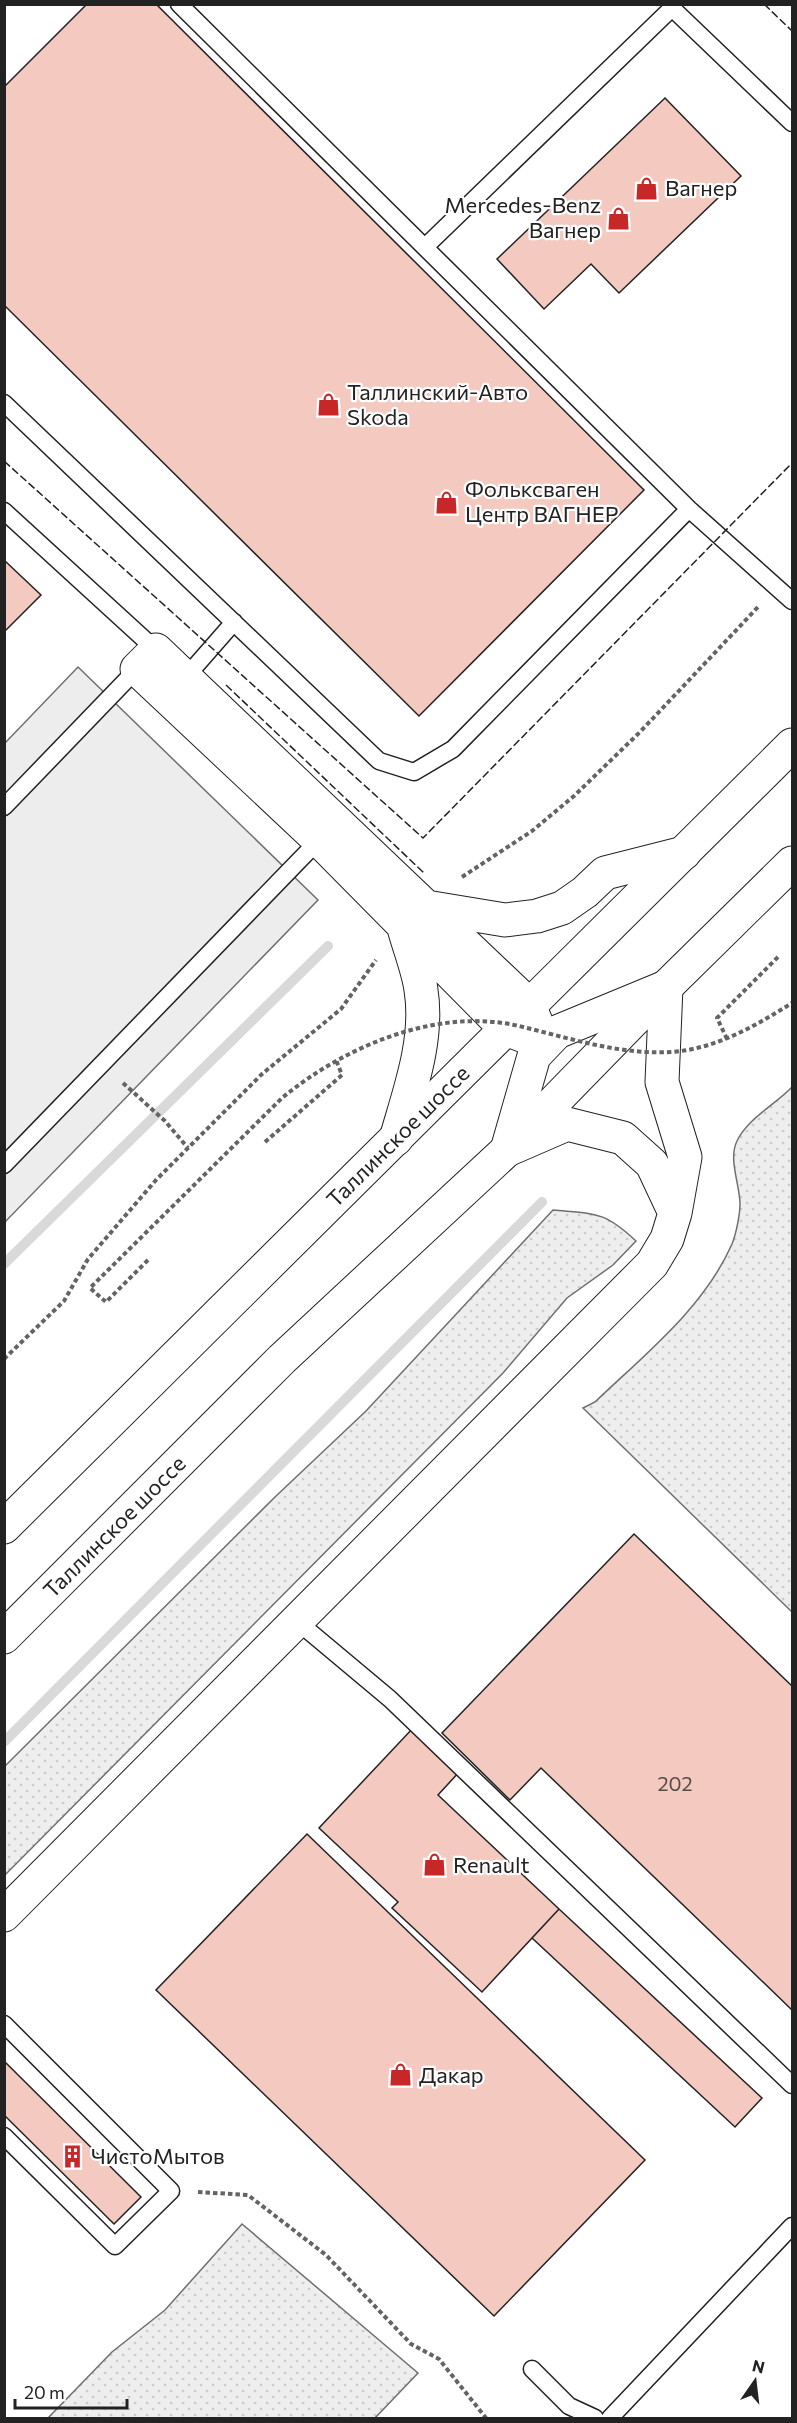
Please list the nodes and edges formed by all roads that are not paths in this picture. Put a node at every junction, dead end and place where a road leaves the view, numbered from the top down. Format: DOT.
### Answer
graph roads {
  1 [pos="179,4"];
  2 [pos="792,123"];
  3 [pos="425,247"];
  4 [pos="4,403"];
  5 [pos="689,509"];
  6 [pos="4,511"];
  7 [pos="792,601"];
  8 [pos="234,622"];
  9 [pos="146,660"];
  10 [pos="185,678"];
  11 [pos="792,745"];
  12 [pos="4,807"];
  13 [pos="319,840"];
  14 [pos="684,853"];
  15 [pos="792,863"];
  16 [pos="415,917"];
  17 [pos="666,987"];
  18 [pos="529,1005"];
  19 [pos="506,1029"];
  20 [pos="545,1044"];
  21 [pos="396,1140"];
  22 [pos="507,1150"];
  23 [pos="4,1165"];
  24 [pos="675,1213"];
  25 [pos="4,1527"];
  26 [pos="298,1622"];
  27 [pos="4,1637"];
  28 [pos="4,1916"];
  29 [pos="4,2024"];
  30 [pos="792,2085"];
  31 [pos="4,2136"];
  32 [pos="792,2226"];
  33 [pos="532,2369"];
  34 [pos="595,2418"];
  35 [pos="610,2418"];
  1 -- 3 [label="lane"];
  2 -- 3 [label="lane"];
  3 -- 5 [label="lane"];
  4 -- 8 [label="lane"];
  5 -- 7 [label="lane"];
  5 -- 8 [label="lane"];
  6 -- 9 [label="lane"];
  8 -- 10 [label="lane"];
  9 -- 10 [label="street"];
  9 -- 12 [label="lane"];
  9 -- 13 [label="street"];
  10 -- 16 [label="street"];
  11 -- 14 [label="street, Таллинское шоссе"];
  13 -- 16 [label="street"];
  13 -- 23 [label="lane"];
  14 -- 16 [label="street"];
  14 -- 18 [label="street, Таллинское шоссе"];
  15 -- 17 [label="street, Таллинское шоссе"];
  16 -- 18 [label="street"];
  16 -- 19 [label="street"];
  16 -- 21 [label="street"];
  17 -- 20 [label="street"];
  17 -- 22 [label="street, Таллинское шоссе"];
  17 -- 24 [label="street"];
  18 -- 19 [label="street, Таллинское шоссе"];
  18 -- 20 [label="street"];
  19 -- 20 [label="street"];
  19 -- 21 [label="street, Таллинское шоссе"];
  20 -- 22 [label="street"];
  21 -- 25 [label="street, Таллинское шоссе"];
  22 -- 24 [label="street"];
  22 -- 27 [label="street, Таллинское шоссе"];
  24 -- 26 [label="street"];
  26 -- 28 [label="street"];
  26 -- 30 [label="lane"];
  29 -- 31 [label="lane"];
  32 -- 35 [label="lane"];
  33 -- 34 [label="lane"];
}
